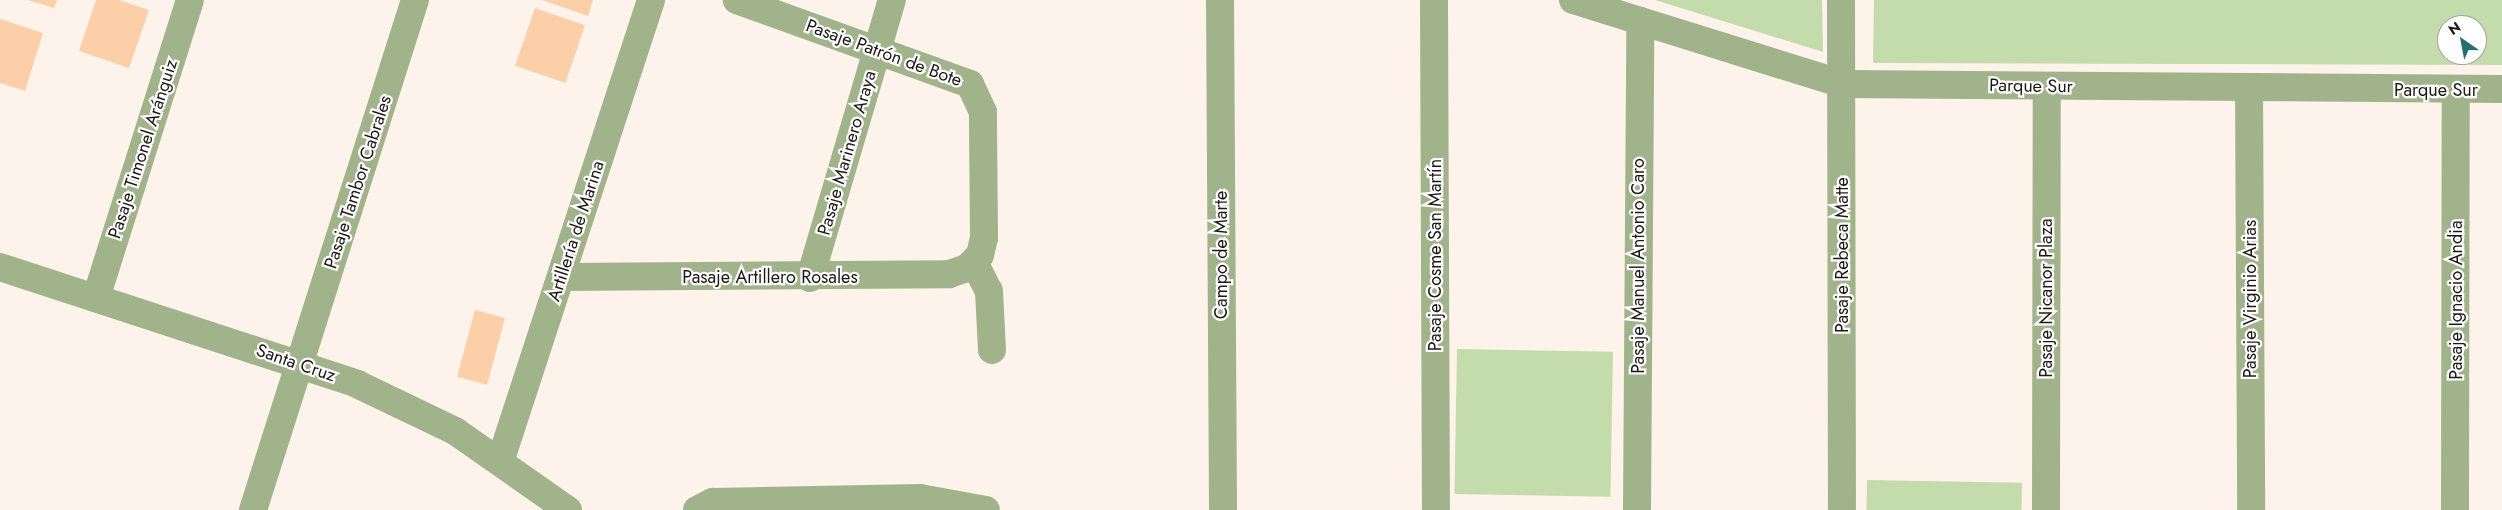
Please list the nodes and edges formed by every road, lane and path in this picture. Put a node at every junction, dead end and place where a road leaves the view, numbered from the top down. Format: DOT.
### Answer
graph roads {
  1 [pos="190,0"];
  2 [pos="415,0"];
  3 [pos="651,0"];
  4 [pos="737,0"];
  5 [pos="892,0"];
  6 [pos="1220,0"];
  7 [pos="1434,0"];
  8 [pos="1573,0"];
  9 [pos="1841,0"];
  10 [pos="1640,21"];
  11 [pos="877,49"];
  12 [pos="1843,84"];
  13 [pos="2047,86"];
  14 [pos="2249,88"];
  15 [pos="2502,89"];
  16 [pos="2456,91"];
  17 [pos="974,262"];
  18 [pos="0,266"];
  19 [pos="562,277"];
  20 [pos="810,278"];
  21 [pos="96,298"];
  22 [pos="992,350"];
  23 [pos="300,364"];
  24 [pos="500,462"];
  25 [pos="253,510"];
  26 [pos="568,510"];
  27 [pos="697,510"];
  28 [pos="986,510"];
  29 [pos="1223,510"];
  30 [pos="1436,510"];
  31 [pos="1636,510"];
  32 [pos="1842,510"];
  33 [pos="2046,510"];
  34 [pos="2251,510"];
  35 [pos="2455,510"];
  1 -- 21 [label="street, Pasaje Timonel Aránguiz"];
  2 -- 23 [label="street, Pasaje Tambor Cabrales"];
  3 -- 19 [label="street, Artillería de Marina"];
  4 -- 11 [label="street, Pasaje Patrón de Bote"];
  5 -- 11 [label="street, Pasaje Marinero Araya"];
  6 -- 29 [label="street, Campo de Marte"];
  7 -- 30 [label="street, Pasaje Cosme San Martín"];
  8 -- 10 [label="street, Parque Sur"];
  9 -- 12 [label="street, Pasaje Rebeca Matte"];
  10 -- 12 [label="street, Parque Sur"];
  10 -- 31 [label="street, Pasaje Manuel Antonio Caro"];
  11 -- 17 [label="street, Pasaje Patrón de Bote"];
  11 -- 20 [label="street, Pasaje Marinero Araya"];
  12 -- 13 [label="street, Parque Sur"];
  12 -- 32 [label="street, Pasaje Rebeca Matte"];
  13 -- 14 [label="street, Parque Sur"];
  13 -- 33 [label="street, Pasaje Nicanor Plaza"];
  14 -- 16 [label="street, Parque Sur"];
  14 -- 34 [label="street, Pasaje Virginio Arias"];
  15 -- 16 [label="street, Parque Sur"];
  16 -- 35 [label="street, Pasaje Ignacio Andia"];
  17 -- 20 [label="street, Pasaje Artillero Rosales"];
  17 -- 22 [label="street"];
  18 -- 21 [label="street, Santa Cruz"];
  19 -- 20 [label="street, Pasaje Artillero Rosales"];
  19 -- 24 [label="street, Artillería de Marina"];
  21 -- 23 [label="street, Santa Cruz"];
  23 -- 24 [label="street, Santa Cruz"];
  23 -- 25 [label="street, Pasaje Tambor Cabrales"];
  24 -- 26 [label="street, Santa Cruz"];
  27 -- 28 [label="street"];
}
